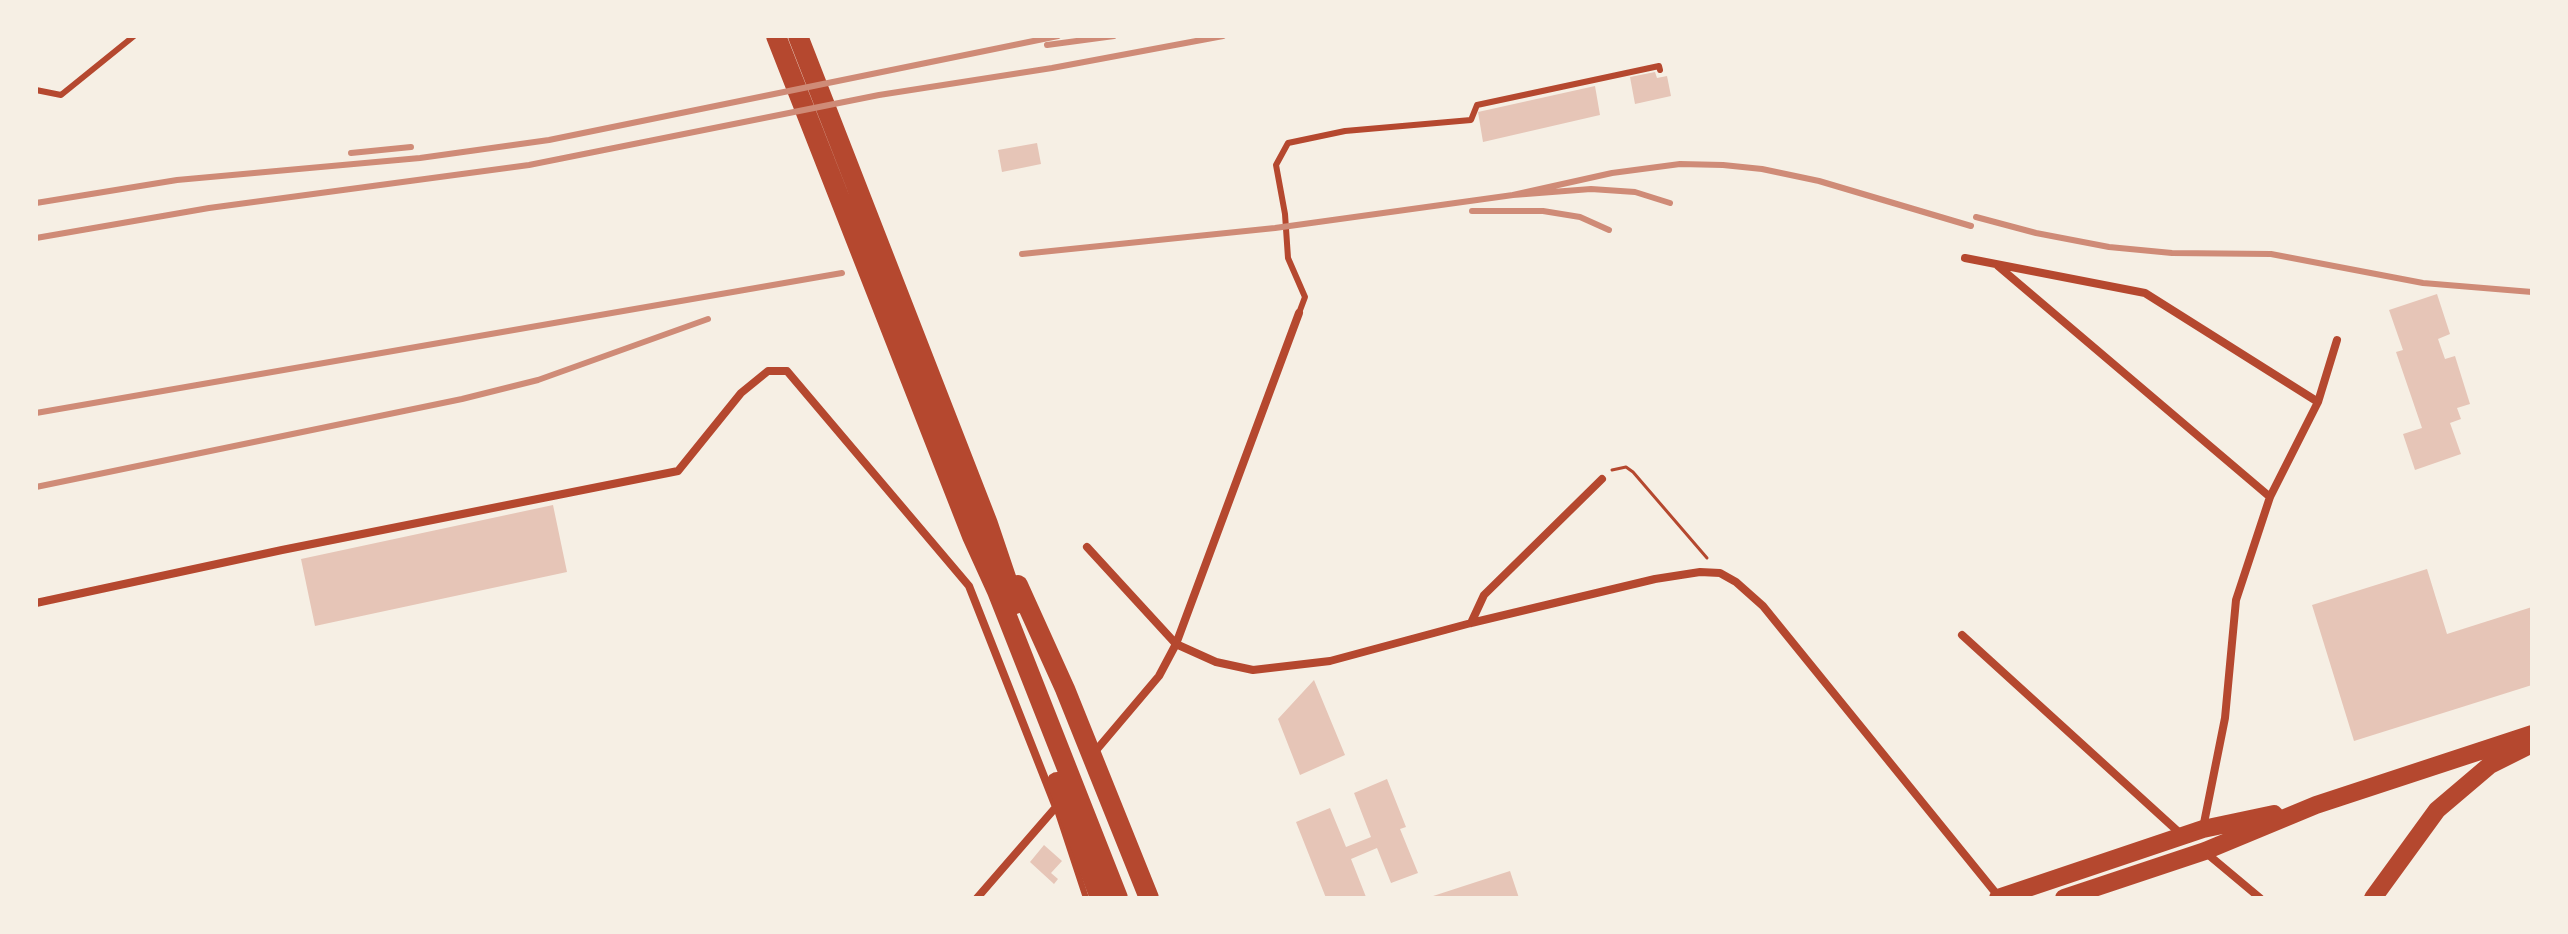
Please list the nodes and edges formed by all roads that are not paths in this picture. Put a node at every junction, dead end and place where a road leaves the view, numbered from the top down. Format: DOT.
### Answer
graph roads {
  1 [pos="134,36"];
  2 [pos="776,36"];
  3 [pos="798,36"];
  4 [pos="798,66"];
  5 [pos="1660,70"];
  6 [pos="36,90"];
  7 [pos="1965,258"];
  8 [pos="1998,265"];
  9 [pos="1299,313"];
  10 [pos="2337,340"];
  11 [pos="2318,402"];
  12 [pos="1602,479"];
  13 [pos="2270,497"];
  14 [pos="980,530"];
  15 [pos="1087,547"];
  16 [pos="36,603"];
  17 [pos="1471,623"];
  18 [pos="1962,635"];
  19 [pos="1176,644"];
  20 [pos="2532,734"];
  21 [pos="2532,744"];
  22 [pos="1093,755"];
  23 [pos="2433,767"];
  24 [pos="1078,781"];
  25 [pos="2450,799"];
  26 [pos="2316,805"];
  27 [pos="1056,807"];
  28 [pos="2203,829"];
  29 [pos="2183,836"];
  30 [pos="2205,851"];
  31 [pos="1089,869"];
  32 [pos="977,898"];
  33 [pos="1088,898"];
  34 [pos="1100,898"];
  35 [pos="1118,898"];
  36 [pos="1131,898"];
  37 [pos="1149,898"];
  38 [pos="1999,898"];
  39 [pos="2064,898"];
  40 [pos="2260,898"];
  41 [pos="2373,898"];
  1 -- 6 [label="lane"];
  2 -- 4 [label="highway"];
  3 -- 4 [label="highway"];
  4 -- 14 [label="highway"];
  5 -- 9 [label="lane"];
  7 -- 8 [label="street"];
  8 -- 11 [label="street"];
  8 -- 13 [label="street"];
  9 -- 19 [label="street"];
  10 -- 11 [label="street"];
  11 -- 13 [label="street"];
  12 -- 17 [label="street"];
  13 -- 28 [label="street"];
  14 -- 22 [label="highway"];
  14 -- 24 [label="highway"];
  14 -- 31 [label="highway"];
  15 -- 19 [label="street"];
  16 -- 27 [label="street"];
  17 -- 19 [label="street"];
  17 -- 38 [label="street"];
  18 -- 29 [label="street"];
  19 -- 22 [label="street"];
  20 -- 23 [label="main road"];
  21 -- 25 [label="main road"];
  22 -- 37 [label="highway"];
  23 -- 25 [label="main road"];
  23 -- 26 [label="main road"];
  24 -- 35 [label="highway"];
  24 -- 36 [label="highway"];
  25 -- 41 [label="main road"];
  26 -- 28 [label="main road"];
  26 -- 30 [label="main road"];
  27 -- 32 [label="street"];
  27 -- 33 [label="lane"];
  28 -- 29 [label="main road"];
  29 -- 38 [label="main road"];
  30 -- 39 [label="main road"];
  30 -- 40 [label="street"];
  31 -- 33 [label="lane"];
  31 -- 34 [label="highway"];
}
